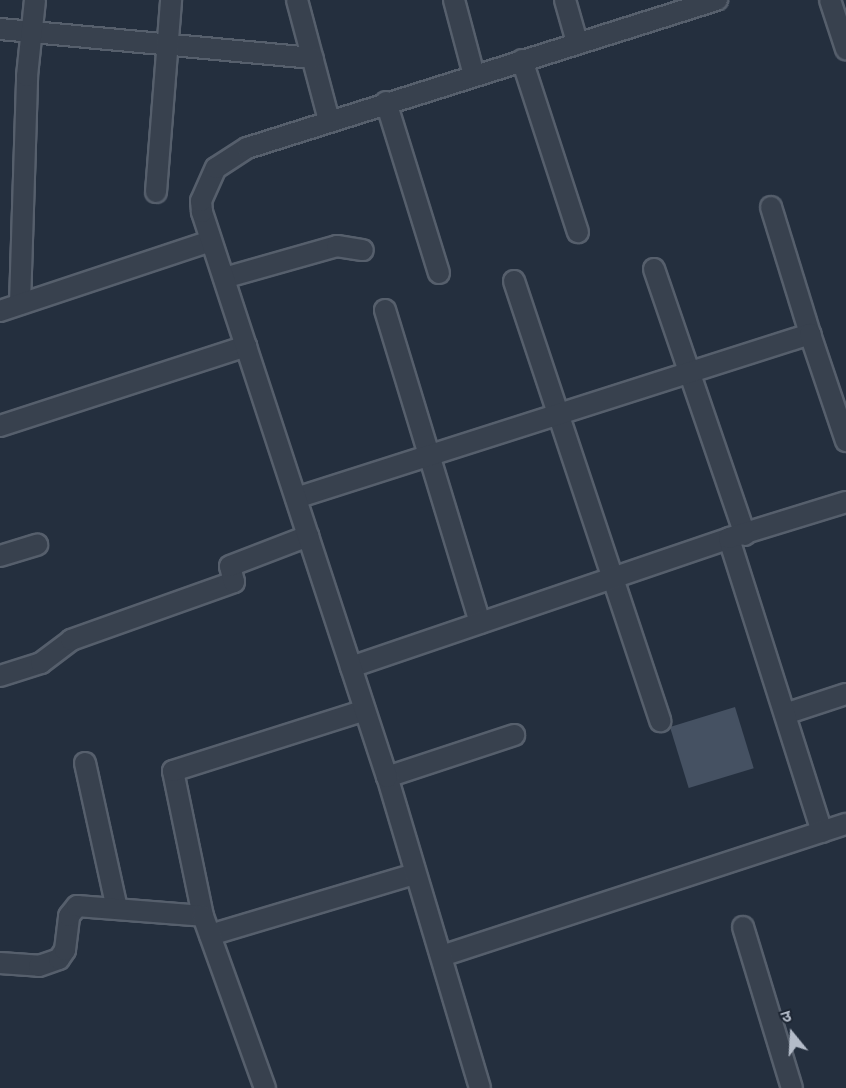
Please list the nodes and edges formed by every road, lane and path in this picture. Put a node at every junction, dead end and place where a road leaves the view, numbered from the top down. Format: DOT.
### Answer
graph roads {
  1 [pos="35,0"];
  2 [pos="171,0"];
  3 [pos="297,0"];
  4 [pos="454,0"];
  5 [pos="565,0"];
  6 [pos="717,0"];
  7 [pos="830,0"];
  8 [pos="0,29"];
  9 [pos="35,32"];
  10 [pos="577,42"];
  11 [pos="169,44"];
  12 [pos="846,49"];
  13 [pos="313,58"];
  14 [pos="522,60"];
  15 [pos="474,75"];
  16 [pos="386,102"];
  17 [pos="328,120"];
  18 [pos="156,192"];
  19 [pos="771,207"];
  20 [pos="578,232"];
  21 [pos="211,241"];
  22 [pos="363,250"];
  23 [pos="654,269"];
  24 [pos="439,273"];
  25 [pos="224,278"];
  26 [pos="514,281"];
  27 [pos="20,304"];
  28 [pos="385,310"];
  29 [pos="0,311"];
  30 [pos="810,334"];
  31 [pos="246,346"];
  32 [pos="689,373"];
  33 [pos="561,414"];
  34 [pos="0,426"];
  35 [pos="846,441"];
  36 [pos="428,456"];
  37 [pos="296,498"];
  38 [pos="846,502"];
  39 [pos="308,536"];
  40 [pos="737,537"];
  41 [pos="38,545"];
  42 [pos="0,556"];
  43 [pos="613,578"];
  44 [pos="480,623"];
  45 [pos="351,667"];
  46 [pos="0,676"];
  47 [pos="846,694"];
  48 [pos="365,710"];
  49 [pos="785,714"];
  50 [pos="660,721"];
  51 [pos="514,735"];
  52 [pos="85,763"];
  53 [pos="387,777"];
  54 [pos="846,824"];
  55 [pos="822,832"];
  56 [pos="414,874"];
  57 [pos="117,909"];
  58 [pos="203,916"];
  59 [pos="743,927"];
  60 [pos="210,935"];
  61 [pos="442,956"];
  62 [pos="0,963"];
  63 [pos="265,1088"];
  64 [pos="480,1088"];
  65 [pos="792,1088"];
  1 -- 9 [label="street"];
  2 -- 11 [label="street"];
  3 -- 13 [label="street"];
  4 -- 15 [label="street"];
  5 -- 10 [label="street"];
  6 -- 10 [label="street"];
  7 -- 12 [label="street"];
  8 -- 9 [label="street"];
  9 -- 11 [label="street"];
  9 -- 27 [label="street"];
  10 -- 14 [label="street"];
  11 -- 13 [label="street"];
  11 -- 18 [label="street"];
  13 -- 17 [label="street"];
  14 -- 15 [label="street"];
  14 -- 20 [label="street"];
  15 -- 16 [label="street"];
  16 -- 17 [label="street"];
  16 -- 24 [label="street"];
  17 -- 21 [label="street"];
  19 -- 30 [label="street"];
  21 -- 25 [label="street"];
  21 -- 27 [label="street"];
  22 -- 25 [label="street"];
  23 -- 32 [label="street"];
  25 -- 31 [label="street"];
  26 -- 33 [label="street"];
  27 -- 29 [label="street"];
  28 -- 36 [label="street"];
  30 -- 32 [label="street"];
  30 -- 35 [label="street"];
  31 -- 34 [label="street"];
  31 -- 37 [label="street"];
  32 -- 33 [label="street"];
  32 -- 40 [label="street"];
  33 -- 36 [label="street"];
  33 -- 43 [label="street"];
  36 -- 37 [label="street"];
  36 -- 44 [label="street"];
  37 -- 39 [label="street"];
  38 -- 40 [label="street"];
  39 -- 45 [label="street"];
  39 -- 46 [label="street"];
  40 -- 43 [label="street"];
  40 -- 49 [label="street"];
  41 -- 42 [label="street"];
  43 -- 44 [label="street"];
  43 -- 50 [label="street"];
  44 -- 45 [label="street"];
  45 -- 48 [label="street"];
  47 -- 49 [label="street"];
  48 -- 53 [label="street"];
  48 -- 58 [label="street"];
  49 -- 55 [label="street"];
  51 -- 53 [label="street"];
  52 -- 57 [label="street"];
  53 -- 56 [label="street"];
  54 -- 55 [label="street"];
  55 -- 61 [label="street"];
  56 -- 60 [label="street"];
  56 -- 61 [label="street"];
  57 -- 58 [label="street"];
  57 -- 62 [label="street"];
  58 -- 60 [label="street"];
  59 -- 65 [label="street"];
  60 -- 63 [label="street"];
  61 -- 64 [label="street"];
}
